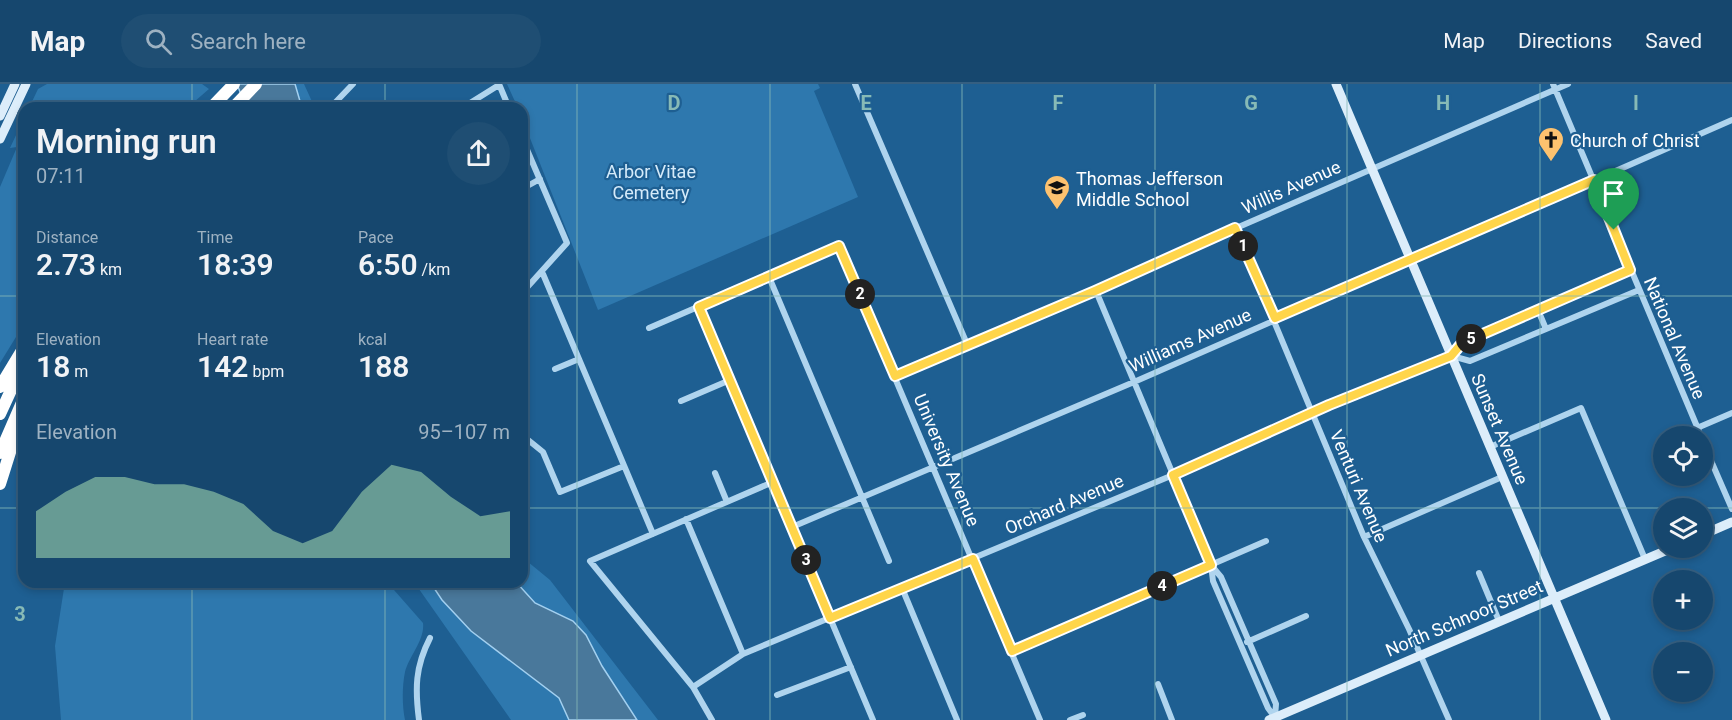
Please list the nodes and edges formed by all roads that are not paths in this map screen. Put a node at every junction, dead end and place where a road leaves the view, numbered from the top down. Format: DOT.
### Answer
graph roads {
  1 [pos="15,84"];
  2 [pos="26,84"];
  3 [pos="234,84"];
  4 [pos="256,84"];
  5 [pos="353,84"];
  6 [pos="499,84"];
  7 [pos="855,84"];
  8 [pos="1336,84"];
  9 [pos="1568,84"];
  10 [pos="1554,87"];
  11 [pos="217,102"];
  12 [pos="239,102"];
  13 [pos="336,102"];
  14 [pos="471,102"];
  15 [pos="506,102"];
  16 [pos="0,116"];
  17 [pos="1732,120"];
  18 [pos="0,138"];
  19 [pos="528,152"];
  20 [pos="1371,167"];
  21 [pos="540,179"];
  22 [pos="1594,180"];
  23 [pos="528,186"];
  24 [pos="1235,228"];
  25 [pos="1410,260"];
  26 [pos="1630,270"];
  27 [pos="543,273"];
  28 [pos="769,277"];
  29 [pos="528,288"];
  30 [pos="1639,290"];
  31 [pos="1095,291"];
  32 [pos="699,307"];
  33 [pos="1539,310"];
  34 [pos="1275,318"];
  35 [pos="649,328"];
  36 [pos="1546,329"];
  37 [pos="967,344"];
  38 [pos="1451,356"];
  39 [pos="18,357"];
  40 [pos="579,359"];
  41 [pos="555,369"];
  42 [pos="18,375"];
  43 [pos="895,376"];
  44 [pos="730,380"];
  45 [pos="1134,382"];
  46 [pos="0,387"];
  47 [pos="681,401"];
  48 [pos="18,412"];
  49 [pos="1311,412"];
  50 [pos="1732,413"];
  51 [pos="0,414"];
  52 [pos="1696,426"];
  53 [pos="1702,426"];
  54 [pos="18,427"];
  55 [pos="528,440"];
  56 [pos="1490,447"];
  57 [pos="0,453"];
  58 [pos="1713,464"];
  59 [pos="624,466"];
  60 [pos="933,466"];
  61 [pos="715,473"];
  62 [pos="1173,475"];
  63 [pos="1502,477"];
  64 [pos="773,482"];
  65 [pos="0,484"];
  66 [pos="862,497"];
  67 [pos="727,502"];
  68 [pos="1732,510"];
  69 [pos="686,519"];
  70 [pos="1732,522"];
  71 [pos="792,527"];
  72 [pos="1713,530"];
  73 [pos="653,534"];
  74 [pos="1364,537"];
  75 [pos="1266,541"];
  76 [pos="1653,556"];
  77 [pos="973,559"];
  78 [pos="1645,559"];
  79 [pos="889,561"];
  80 [pos="1211,565"];
  81 [pos="1479,573"];
  82 [pos="902,588"];
  83 [pos="1554,597"];
  84 [pos="1306,616"];
  85 [pos="830,618"];
  86 [pos="1499,621"];
  87 [pos="430,638"];
  88 [pos="1249,641"];
  89 [pos="1241,645"];
  90 [pos="1012,651"];
  91 [pos="742,654"];
  92 [pos="1421,655"];
  93 [pos="850,667"];
  94 [pos="1158,684"];
  95 [pos="693,687"];
  96 [pos="777,695"];
  97 [pos="1083,715"];
  98 [pos="1274,719"];
  99 [pos="419,720"];
  100 [pos="712,720"];
  101 [pos="873,720"];
  102 [pos="957,720"];
  103 [pos="1040,720"];
  104 [pos="1070,720"];
  105 [pos="1172,720"];
  106 [pos="1449,720"];
  107 [pos="1606,720"];
  1 -- 16 [label="main road"];
  2 -- 18 [label="main road"];
  3 -- 11 [label="highway"];
  4 -- 12 [label="highway"];
  5 -- 13 [label="street"];
  6 -- 14 [label="street"];
  6 -- 15 [label="street"];
  7 -- 37 [label="street"];
  8 -- 20 [label="main road, Sunset Avenue"];
  9 -- 10 [label="street, Willis Avenue"];
  10 -- 20 [label="street, Willis Avenue"];
  10 -- 22 [label="street, National Avenue"];
  17 -- 22 [label="street, Williams Avenue"];
  19 -- 21 [label="street"];
  20 -- 24 [label="street, Willis Avenue"];
  20 -- 25 [label="main road, Sunset Avenue"];
  21 -- 23 [label="street"];
  21 -- 27 [label="street"];
  22 -- 25 [label="street, Williams Avenue"];
  22 -- 26 [label="street, National Avenue"];
  24 -- 31 [label="street, Willis Avenue"];
  24 -- 34 [label="street, Venturi Avenue"];
  25 -- 34 [label="street, Williams Avenue"];
  25 -- 38 [label="main road, Sunset Avenue"];
  26 -- 30 [label="street, National Avenue"];
  26 -- 33 [label="street"];
  27 -- 29 [label="street"];
  27 -- 40 [label="street"];
  28 -- 32 [label="street"];
  28 -- 43 [label="street, University Avenue"];
  28 -- 66 [label="street"];
  30 -- 36 [label="street"];
  30 -- 52 [label="street, National Avenue"];
  31 -- 37 [label="street, Willis Avenue"];
  31 -- 45 [label="street"];
  32 -- 35 [label="street"];
  32 -- 44 [label="street"];
  33 -- 36 [label="street"];
  33 -- 38 [label="street"];
  34 -- 45 [label="street, Williams Avenue"];
  34 -- 49 [label="street, Venturi Avenue"];
  36 -- 38 [label="street"];
  37 -- 43 [label="street, Willis Avenue"];
  38 -- 49 [label="street, Orchard Avenue"];
  38 -- 56 [label="main road, Sunset Avenue"];
  39 -- 46 [label="highway"];
  40 -- 41 [label="street"];
  40 -- 59 [label="street"];
  42 -- 51 [label="highway"];
  43 -- 60 [label="street, University Avenue"];
  44 -- 47 [label="street"];
  44 -- 64 [label="street"];
  45 -- 60 [label="street, Williams Avenue"];
  45 -- 62 [label="street"];
  48 -- 57 [label="highway"];
  49 -- 62 [label="street, Orchard Avenue"];
  49 -- 74 [label="street, Venturi Avenue"];
  50 -- 53 [label="street"];
  54 -- 65 [label="highway"];
  55 -- 59 [label="street"];
  56 -- 63 [label="main road, Sunset Avenue"];
  56 -- 78 [label="street"];
  58 -- 68 [label="street, National Avenue"];
  59 -- 73 [label="street"];
  60 -- 66 [label="street, Williams Avenue"];
  60 -- 77 [label="street, University Avenue"];
  61 -- 67 [label="street"];
  62 -- 77 [label="street, Orchard Avenue"];
  62 -- 80 [label="street"];
  63 -- 74 [label="street"];
  63 -- 83 [label="main road, Sunset Avenue"];
  64 -- 67 [label="street"];
  64 -- 71 [label="street"];
  66 -- 71 [label="street, Williams Avenue"];
  66 -- 79 [label="street"];
  67 -- 69 [label="street"];
  69 -- 73 [label="street"];
  69 -- 91 [label="street"];
  70 -- 72 [label="main road"];
  71 -- 85 [label="street"];
  73 -- 95 [label="street"];
  74 -- 92 [label="street, Venturi Avenue"];
  75 -- 80 [label="street"];
  76 -- 78 [label="main road, North Schnoor Street"];
  77 -- 82 [label="street, Orchard Avenue"];
  77 -- 90 [label="street, University Avenue"];
  78 -- 83 [label="main road, North Schnoor Street"];
  80 -- 88 [label="street"];
  80 -- 89 [label="street"];
  80 -- 90 [label="street"];
  81 -- 86 [label="street"];
  82 -- 85 [label="street, Orchard Avenue"];
  82 -- 102 [label="street"];
  83 -- 86 [label="main road, North Schnoor Street"];
  83 -- 107 [label="main road, Sunset Avenue"];
  84 -- 88 [label="street"];
  85 -- 91 [label="street, Orchard Avenue"];
  85 -- 93 [label="street"];
  86 -- 92 [label="main road, North Schnoor Street"];
  87 -- 99 [label="street"];
  88 -- 89 [label="street"];
  88 -- 98 [label="street"];
  89 -- 98 [label="street"];
  90 -- 103 [label="street, University Avenue"];
  91 -- 95 [label="street, Orchard Avenue"];
  92 -- 98 [label="main road, North Schnoor Street"];
  92 -- 106 [label="street, Venturi Avenue"];
  93 -- 96 [label="street"];
  93 -- 101 [label="street"];
  94 -- 105 [label="street"];
  95 -- 100 [label="street"];
  97 -- 104 [label="street"];
}
